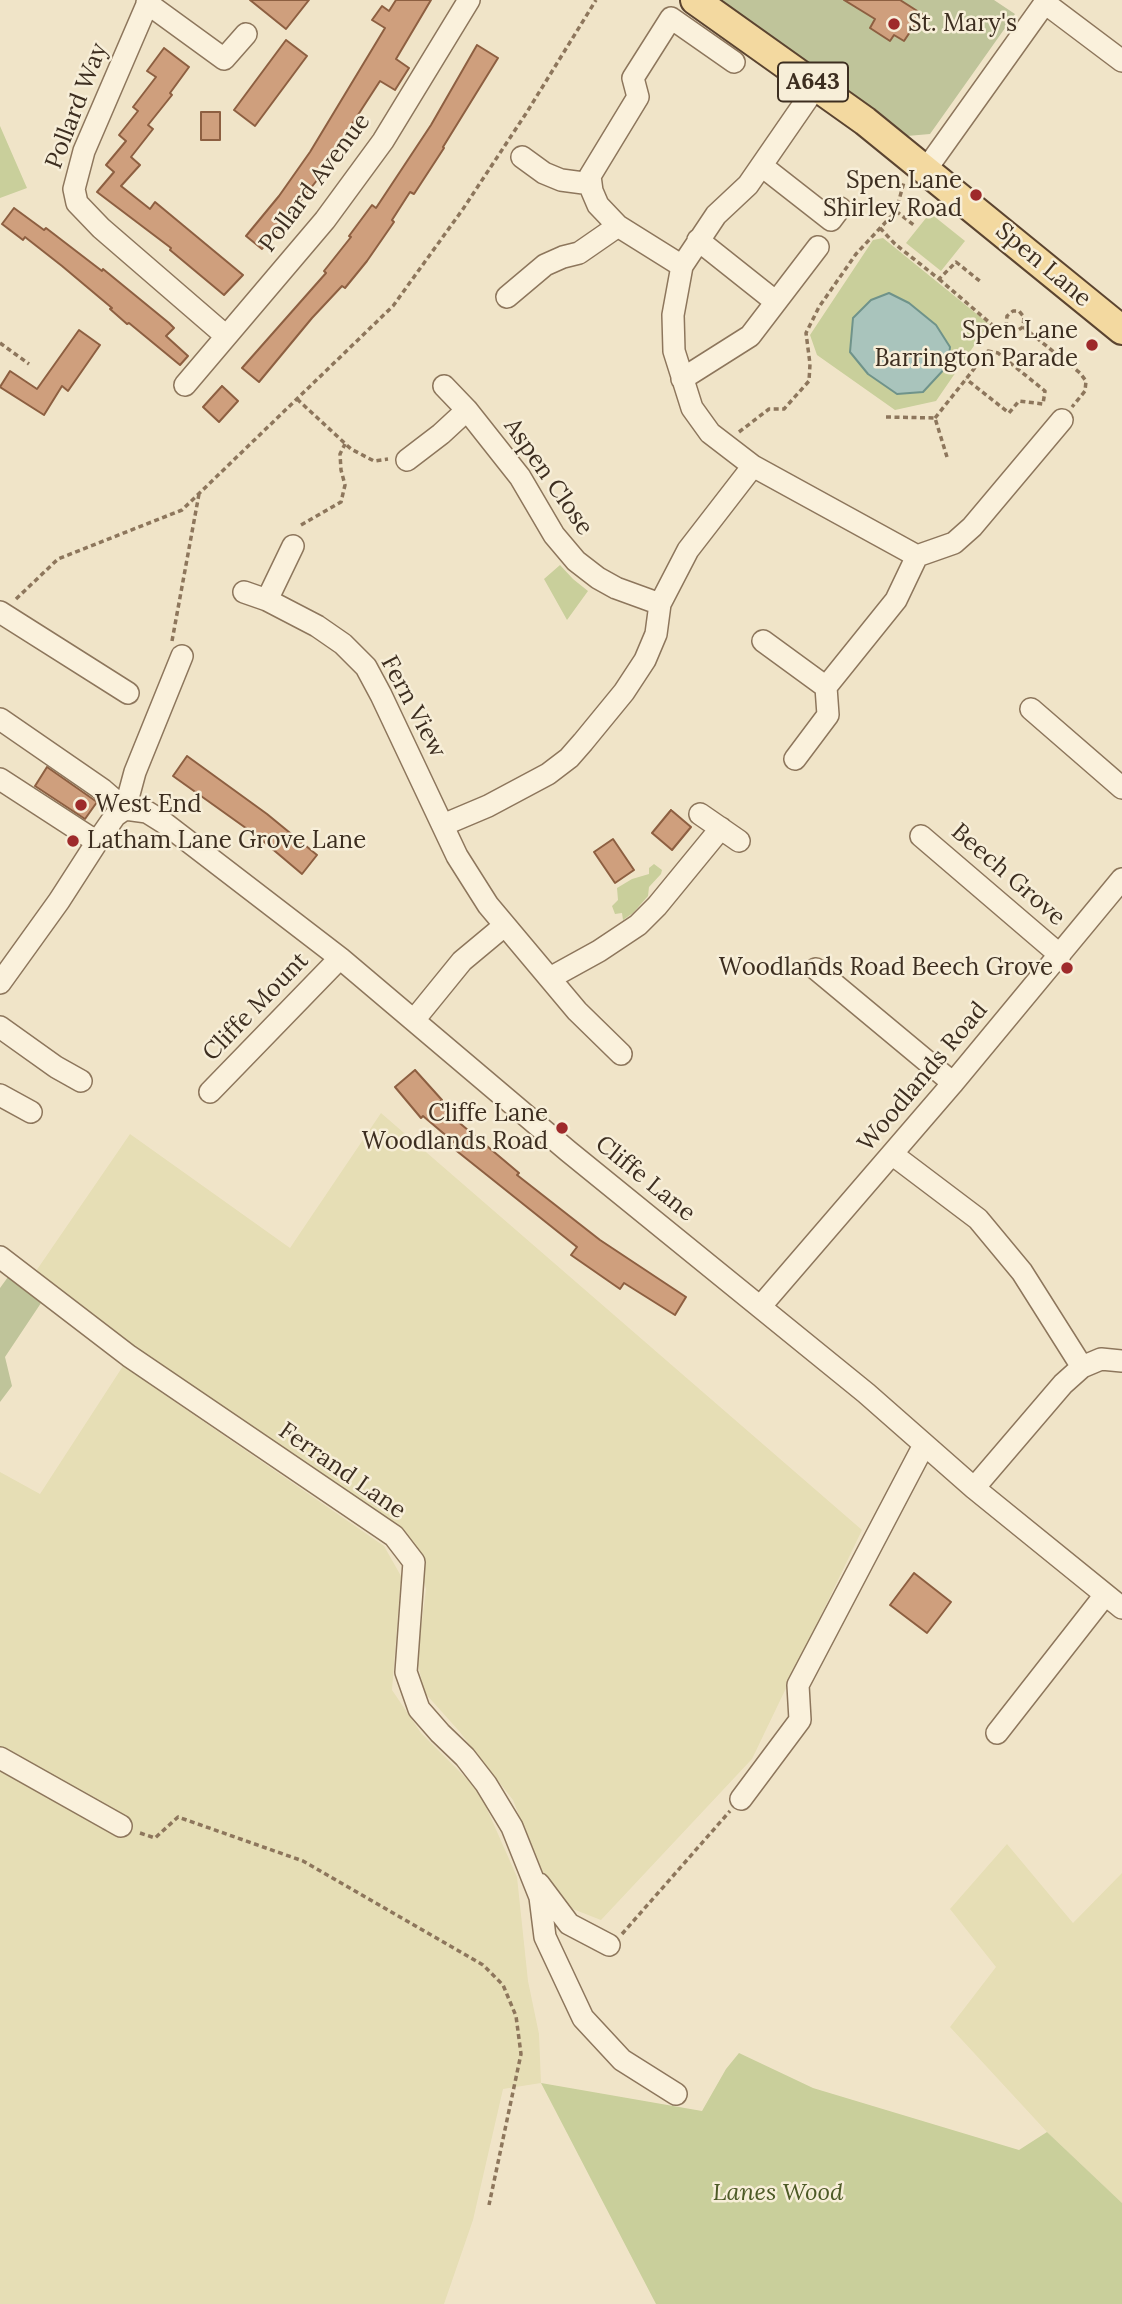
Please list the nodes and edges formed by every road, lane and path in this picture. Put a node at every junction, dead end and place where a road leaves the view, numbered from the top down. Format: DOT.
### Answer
graph roads {
  1 [pos="469,0"];
  2 [pos="596,0"];
  3 [pos="695,0"];
  4 [pos="1046,1"];
  5 [pos="148,2"];
  6 [pos="246,33"];
  7 [pos="1122,61"];
  8 [pos="734,62"];
  9 [pos="817,85"];
  10 [pos="522,157"];
  11 [pos="919,163"];
  12 [pos="762,166"];
  13 [pos="592,184"];
  14 [pos="840,208"];
  15 [pos="896,211"];
  16 [pos="618,226"];
  17 [pos="915,226"];
  18 [pos="880,228"];
  19 [pos="698,240"];
  20 [pos="818,247"];
  21 [pos="682,266"];
  22 [pos="939,279"];
  23 [pos="981,282"];
  24 [pos="507,297"];
  25 [pos="776,302"];
  26 [pos="1006,326"];
  27 [pos="1023,327"];
  28 [pos="1122,330"];
  29 [pos="226,336"];
  30 [pos="0,343"];
  31 [pos="29,364"];
  32 [pos="682,379"];
  33 [pos="966,379"];
  34 [pos="185,385"];
  35 [pos="444,386"];
  36 [pos="298,399"];
  37 [pos="467,410"];
  38 [pos="886,417"];
  39 [pos="935,418"];
  40 [pos="1062,420"];
  41 [pos="345,444"];
  42 [pos="724,444"];
  43 [pos="947,457"];
  44 [pos="398,460"];
  45 [pos="753,467"];
  46 [pos="199,494"];
  47 [pos="301,525"];
  48 [pos="293,546"];
  49 [pos="917,556"];
  50 [pos="244,592"];
  51 [pos="267,600"];
  52 [pos="660,604"];
  53 [pos="0,613"];
  54 [pos="762,641"];
  55 [pos="183,656"];
  56 [pos="826,687"];
  57 [pos="128,693"];
  58 [pos="1031,709"];
  59 [pos="0,719"];
  60 [pos="795,759"];
  61 [pos="0,779"];
  62 [pos="1122,788"];
  63 [pos="125,809"];
  64 [pos="700,814"];
  65 [pos="443,825"];
  66 [pos="721,828"];
  67 [pos="921,836"];
  68 [pos="739,841"];
  69 [pos="97,842"];
  70 [pos="1120,885"];
  71 [pos="504,926"];
  72 [pos="1060,955"];
  73 [pos="340,958"];
  74 [pos="816,969"];
  75 [pos="550,978"];
  76 [pos="0,983"];
  77 [pos="414,1020"];
  78 [pos="0,1027"];
  79 [pos="621,1054"];
  80 [pos="81,1081"];
  81 [pos="953,1083"];
  82 [pos="210,1092"];
  83 [pos="0,1095"];
  84 [pos="31,1112"];
  85 [pos="892,1154"];
  86 [pos="0,1257"];
  87 [pos="760,1307"];
  88 [pos="1122,1361"];
  89 [pos="1082,1367"];
  90 [pos="924,1445"];
  91 [pos="974,1488"];
  92 [pos="1114,1601"];
  93 [pos="998,1733"];
  94 [pos="0,1758"];
  95 [pos="741,1799"];
  96 [pos="121,1826"];
  97 [pos="531,1874"];
  98 [pos="609,1945"];
  99 [pos="676,2094"];
  100 [pos="489,2204"];
  1 -- 29 [label="street, Pollard Avenue"];
  2 -- 36 [label="path"];
  3 -- 9 [label="main road, Spen Lane / A643"];
  4 -- 7 [label="street"];
  4 -- 11 [label="street"];
  5 -- 6 [label="street"];
  5 -- 29 [label="street, Pollard Way"];
  8 -- 13 [label="street"];
  9 -- 11 [label="main road, Spen Lane / A643"];
  9 -- 12 [label="street"];
  10 -- 13 [label="street"];
  11 -- 15 [label="path"];
  11 -- 28 [label="main road, Spen Lane / A643"];
  12 -- 14 [label="street"];
  12 -- 19 [label="street"];
  13 -- 16 [label="street"];
  15 -- 17 [label="path"];
  15 -- 18 [label="path"];
  16 -- 21 [label="street"];
  16 -- 24 [label="street"];
  18 -- 22 [label="path"];
  18 -- 42 [label="path"];
  19 -- 21 [label="street"];
  19 -- 25 [label="street"];
  20 -- 25 [label="street"];
  21 -- 32 [label="street"];
  22 -- 23 [label="path"];
  22 -- 26 [label="path"];
  25 -- 32 [label="street"];
  26 -- 27 [label="path"];
  26 -- 27 [label="path"];
  27 -- 40 [label="path"];
  29 -- 34 [label="street, Pollard Avenue"];
  30 -- 31 [label="path"];
  32 -- 42 [label="street"];
  33 -- 33 [label="path"];
  33 -- 39 [label="path"];
  35 -- 37 [label="street"];
  36 -- 41 [label="path"];
  36 -- 46 [label="path"];
  37 -- 44 [label="street, Aspen Close"];
  37 -- 52 [label="street, Aspen Close"];
  38 -- 39 [label="path"];
  39 -- 43 [label="path"];
  40 -- 49 [label="street"];
  41 -- 44 [label="path"];
  41 -- 47 [label="path"];
  42 -- 45 [label="street"];
  45 -- 49 [label="street"];
  45 -- 52 [label="street"];
  46 -- 53 [label="path"];
  46 -- 55 [label="path"];
  48 -- 51 [label="street"];
  49 -- 56 [label="street"];
  50 -- 51 [label="street, Fern View"];
  51 -- 65 [label="street, Fern View"];
  52 -- 65 [label="street"];
  53 -- 57 [label="street"];
  54 -- 56 [label="street"];
  55 -- 63 [label="street"];
  56 -- 60 [label="street"];
  58 -- 62 [label="street"];
  59 -- 63 [label="street"];
  61 -- 69 [label="street"];
  63 -- 69 [label="street"];
  63 -- 73 [label="street, Cliffe Lane"];
  64 -- 66 [label="street"];
  65 -- 71 [label="street, Fern View"];
  66 -- 68 [label="street"];
  66 -- 75 [label="street"];
  67 -- 72 [label="street, Beech Grove"];
  69 -- 76 [label="street"];
  70 -- 72 [label="street, Woodlands Road"];
  71 -- 75 [label="street, Fern View"];
  71 -- 77 [label="street"];
  72 -- 81 [label="street, Woodlands Road"];
  73 -- 77 [label="street, Cliffe Lane"];
  73 -- 82 [label="street, Cliffe Mount"];
  74 -- 81 [label="street"];
  75 -- 79 [label="street, Fern View"];
  77 -- 87 [label="street, Cliffe Lane"];
  78 -- 80 [label="street"];
  81 -- 85 [label="street, Woodlands Road"];
  83 -- 84 [label="street"];
  85 -- 87 [label="street, Woodlands Road"];
  85 -- 89 [label="street"];
  86 -- 97 [label="street, Ferrand Lane"];
  87 -- 90 [label="street, Cliffe Lane"];
  88 -- 89 [label="street"];
  89 -- 91 [label="street"];
  90 -- 91 [label="street, Cliffe Lane"];
  90 -- 95 [label="street"];
  91 -- 92 [label="street, Cliffe Lane"];
  92 -- 93 [label="street"];
  94 -- 96 [label="street"];
  95 -- 98 [label="path"];
  96 -- 100 [label="path"];
  97 -- 98 [label="street"];
  97 -- 99 [label="street, Ferrand Lane"];
}
